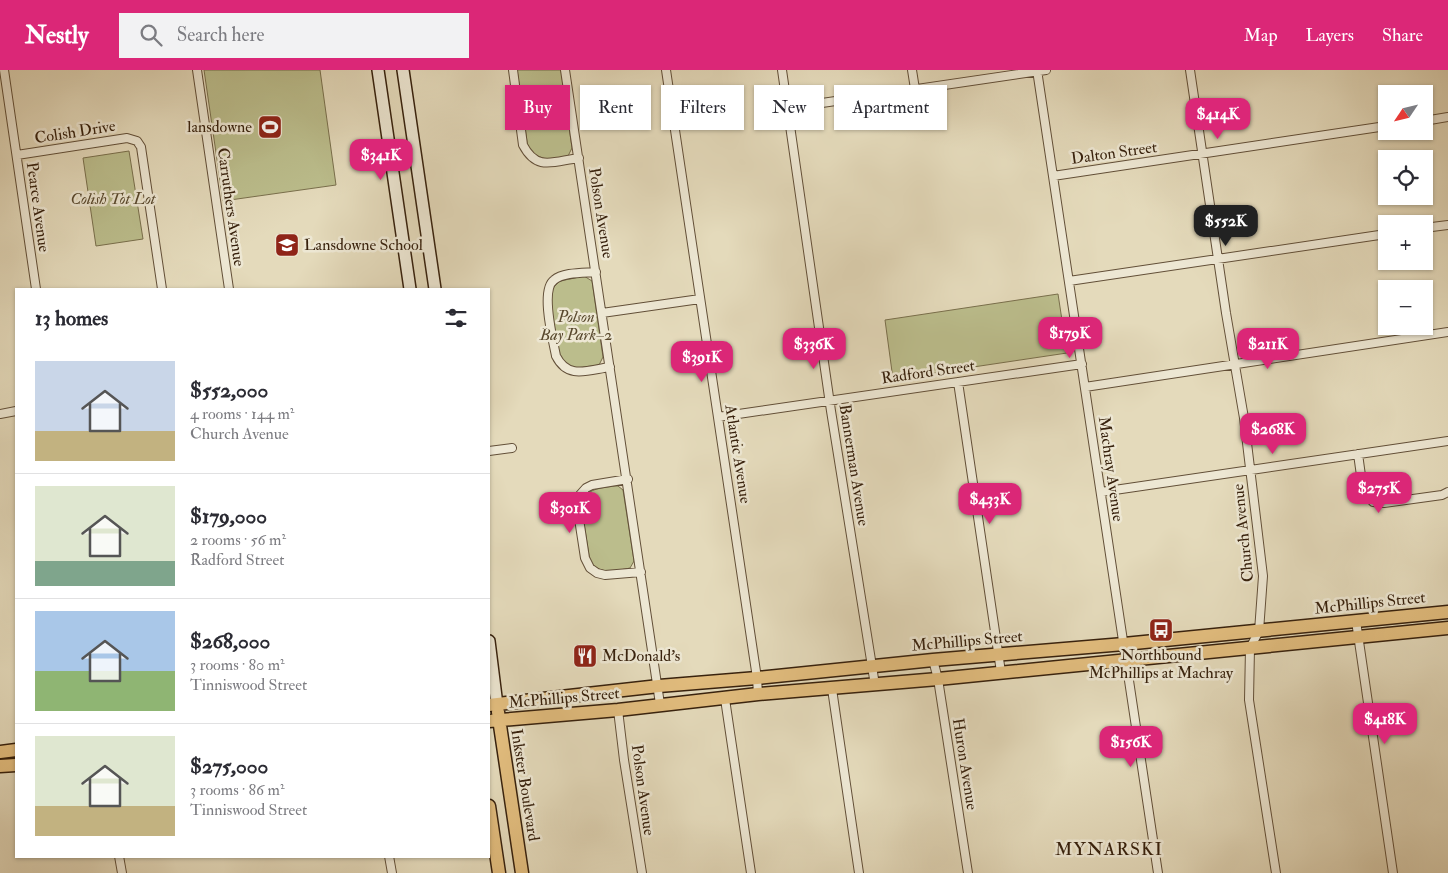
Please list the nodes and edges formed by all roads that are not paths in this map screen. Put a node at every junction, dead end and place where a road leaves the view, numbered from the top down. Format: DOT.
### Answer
graph roads {
  1 [pos="4,70"];
  2 [pos="197,70"];
  3 [pos="378,70"];
  4 [pos="403,70"];
  5 [pos="513,70"];
  6 [pos="565,70"];
  7 [pos="666,70"];
  8 [pos="782,70"];
  9 [pos="912,70"];
  10 [pos="1046,70"];
  11 [pos="1190,70"];
  12 [pos="1037,71"];
  13 [pos="784,85"];
  14 [pos="914,85"];
  15 [pos="942,85"];
  16 [pos="1448,117"];
  17 [pos="1433,120"];
  18 [pos="1378,127"];
  19 [pos="791,130"];
  20 [pos="1203,154"];
  21 [pos="16,155"];
  22 [pos="579,158"];
  23 [pos="1053,176"];
  24 [pos="1448,225"];
  25 [pos="1433,227"];
  26 [pos="1378,235"];
  27 [pos="1219,259"];
  28 [pos="596,272"];
  29 [pos="1069,281"];
  30 [pos="36,288"];
  31 [pos="162,288"];
  32 [pos="229,288"];
  33 [pos="410,288"];
  34 [pos="435,288"];
  35 [pos="700,299"];
  36 [pos="602,313"];
  37 [pos="1448,332"];
  38 [pos="1082,364"];
  39 [pos="1235,364"];
  40 [pos="610,367"];
  41 [pos="958,382"];
  42 [pos="1085,387"];
  43 [pos="830,400"];
  44 [pos="15,411"];
  45 [pos="0,414"];
  46 [pos="718,417"];
  47 [pos="1448,441"];
  48 [pos="512,448"];
  49 [pos="490,451"];
  50 [pos="1358,454"];
  51 [pos="1250,470"];
  52 [pos="628,479"];
  53 [pos="1101,492"];
  54 [pos="1448,492"];
  55 [pos="641,572"];
  56 [pos="1448,612"];
  57 [pos="1356,621"];
  58 [pos="1448,628"];
  59 [pos="1258,631"];
  60 [pos="1358,637"];
  61 [pos="1124,644"];
  62 [pos="1250,648"];
  63 [pos="998,654"];
  64 [pos="490,658"];
  65 [pos="933,660"];
  66 [pos="1127,660"];
  67 [pos="872,666"];
  68 [pos="1001,672"];
  69 [pos="757,678"];
  70 [pos="938,679"];
  71 [pos="875,685"];
  72 [pos="659,686"];
  73 [pos="832,689"];
  74 [pos="758,694"];
  75 [pos="725,699"];
  76 [pos="660,704"];
  77 [pos="493,705"];
  78 [pos="618,710"];
  79 [pos="494,721"];
  80 [pos="15,750"];
  81 [pos="0,752"];
  82 [pos="15,765"];
  83 [pos="0,766"];
  84 [pos="490,813"];
  85 [pos="119,858"];
  86 [pos="389,858"];
  87 [pos="122,873"];
  88 [pos="392,873"];
  89 [pos="499,873"];
  90 [pos="522,873"];
  91 [pos="642,873"];
  92 [pos="751,873"];
  93 [pos="859,873"];
  94 [pos="968,873"];
  95 [pos="1158,873"];
  96 [pos="1276,873"];
  97 [pos="1393,873"];
  1 -- 21 [label="street, Pearce Avenue"];
  2 -- 32 [label="street, Carruthers Avenue"];
  3 -- 33 [label="main road"];
  4 -- 34 [label="main road"];
  5 -- 22 [label="street, Polson Avenue"];
  6 -- 22 [label="street, Polson Avenue"];
  7 -- 35 [label="street, Atlantic Avenue"];
  8 -- 13 [label="street, Bannerman Avenue"];
  9 -- 14 [label="street"];
  10 -- 12 [label="street"];
  11 -- 20 [label="street, Church Avenue"];
  12 -- 15 [label="street"];
  12 -- 23 [label="street, Machray Avenue"];
  16 -- 17 [label="street"];
  18 -- 20 [label="street, Dalton Street"];
  19 -- 43 [label="street, Bannerman Avenue"];
  20 -- 23 [label="street, Dalton Street"];
  20 -- 27 [label="street, Church Avenue"];
  21 -- 30 [label="street, Pearce Avenue"];
  21 -- 31 [label="street, Colish Drive"];
  22 -- 28 [label="street, Polson Avenue"];
  23 -- 29 [label="street, Machray Avenue"];
  24 -- 25 [label="street"];
  26 -- 27 [label="street"];
  27 -- 29 [label="street"];
  27 -- 39 [label="street, Church Avenue"];
  28 -- 36 [label="street, Polson Avenue"];
  28 -- 40 [label="street, Polson Avenue"];
  29 -- 38 [label="street, Machray Avenue"];
  35 -- 36 [label="street"];
  35 -- 46 [label="street, Atlantic Avenue"];
  36 -- 40 [label="street, Polson Avenue"];
  37 -- 39 [label="street"];
  38 -- 41 [label="street, Radford Street"];
  38 -- 42 [label="street, Machray Avenue"];
  39 -- 42 [label="street"];
  39 -- 51 [label="street, Church Avenue"];
  40 -- 52 [label="street, Polson Avenue"];
  41 -- 43 [label="street, Radford Street"];
  41 -- 63 [label="street"];
  42 -- 53 [label="street, Machray Avenue"];
  43 -- 46 [label="street, Radford Street"];
  43 -- 67 [label="street, Bannerman Avenue"];
  44 -- 45 [label="street"];
  46 -- 69 [label="street, Atlantic Avenue"];
  47 -- 50 [label="street"];
  48 -- 49 [label="street"];
  50 -- 51 [label="street"];
  50 -- 54 [label="street"];
  51 -- 53 [label="street"];
  51 -- 59 [label="street, Church Avenue"];
  52 -- 55 [label="street, Polson Avenue"];
  52 -- 55 [label="street"];
  53 -- 61 [label="street, Machray Avenue"];
  55 -- 72 [label="street, Polson Avenue"];
  56 -- 57 [label="main road, McPhillips Street"];
  57 -- 59 [label="main road, McPhillips Street"];
  57 -- 60 [label="street"];
  58 -- 60 [label="main road, McPhillips Street"];
  59 -- 61 [label="main road, McPhillips Street"];
  59 -- 62 [label="street, Church Avenue"];
  60 -- 62 [label="main road, McPhillips Street"];
  60 -- 97 [label="street"];
  61 -- 63 [label="main road, McPhillips Street"];
  61 -- 66 [label="street, Machray Avenue"];
  62 -- 66 [label="main road, McPhillips Street"];
  62 -- 96 [label="street, Church Avenue"];
  63 -- 65 [label="main road, McPhillips Street"];
  63 -- 68 [label="street"];
  64 -- 77 [label="main road, Inkster Boulevard"];
  65 -- 67 [label="main road, McPhillips Street"];
  65 -- 70 [label="street, Huron Avenue"];
  66 -- 68 [label="main road, McPhillips Street"];
  66 -- 95 [label="street, Machray Avenue"];
  67 -- 69 [label="main road, McPhillips Street"];
  67 -- 71 [label="street, Bannerman Avenue"];
  68 -- 70 [label="main road, McPhillips Street"];
  69 -- 72 [label="main road, McPhillips Street"];
  69 -- 74 [label="street, Atlantic Avenue"];
  70 -- 71 [label="main road, McPhillips Street"];
  70 -- 94 [label="street, Huron Avenue"];
  71 -- 73 [label="main road, McPhillips Street"];
  72 -- 76 [label="street, Polson Avenue"];
  72 -- 77 [label="main road, McPhillips Street"];
  73 -- 74 [label="main road, McPhillips Street"];
  73 -- 93 [label="street"];
  74 -- 75 [label="main road, McPhillips Street"];
  75 -- 76 [label="main road, McPhillips Street"];
  75 -- 92 [label="street"];
  76 -- 78 [label="main road, McPhillips Street"];
  77 -- 79 [label="main road, Inkster Boulevard"];
  78 -- 79 [label="main road, McPhillips Street"];
  78 -- 91 [label="street, Polson Avenue"];
  79 -- 90 [label="main road, Inkster Boulevard"];
  80 -- 81 [label="main road"];
  82 -- 83 [label="main road"];
  84 -- 89 [label="main road"];
  85 -- 87 [label="street"];
  86 -- 88 [label="street"];
}
